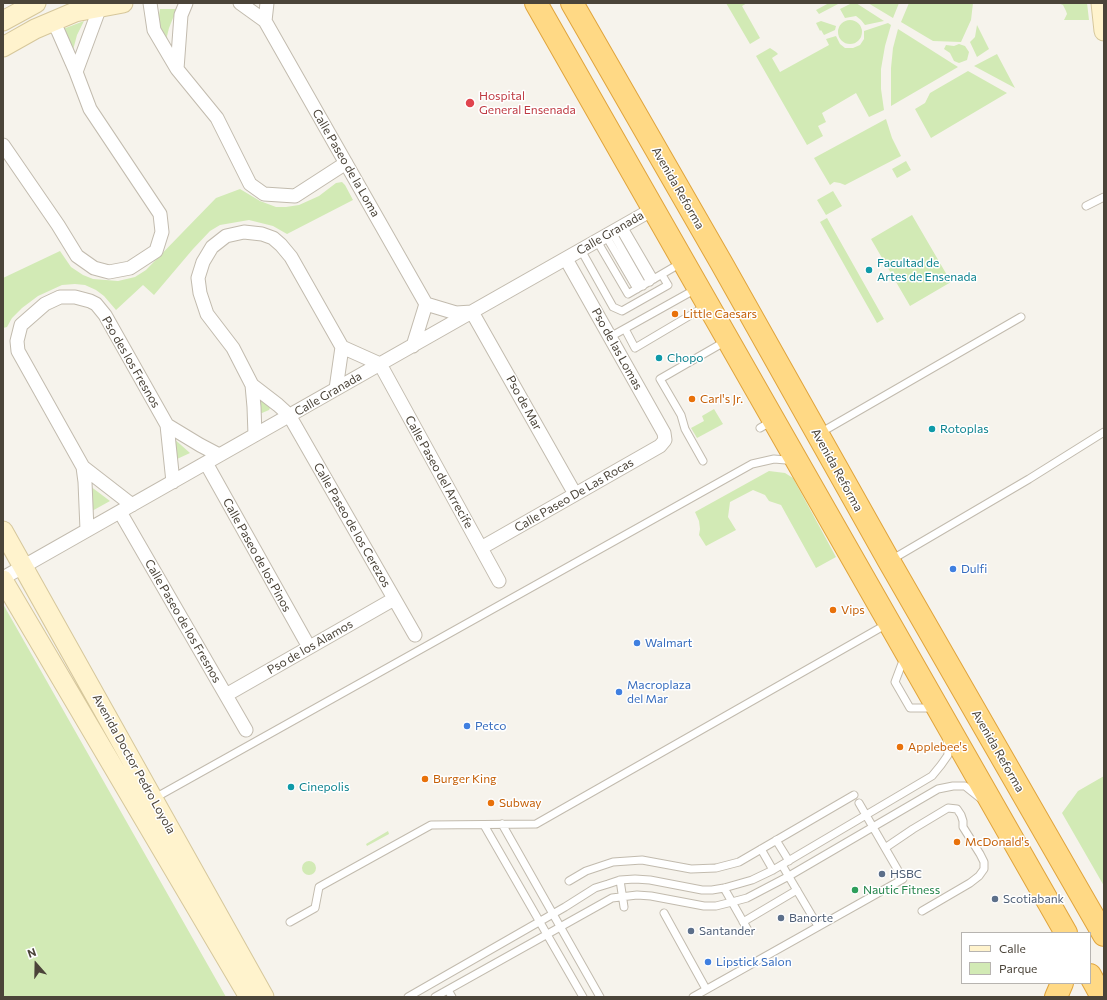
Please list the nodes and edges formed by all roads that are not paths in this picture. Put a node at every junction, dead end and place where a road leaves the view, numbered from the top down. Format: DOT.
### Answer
graph roads {
  1 [pos="122,3"];
  2 [pos="150,3"];
  3 [pos="186,3"];
  4 [pos="240,3"];
  5 [pos="267,3"];
  6 [pos="536,3"];
  7 [pos="572,3"];
  8 [pos="1101,3"];
  9 [pos="32,4"];
  10 [pos="100,7"];
  11 [pos="3,20"];
  12 [pos="52,21"];
  13 [pos="266,21"];
  14 [pos="1104,31"];
  15 [pos="3,47"];
  16 [pos="177,69"];
  17 [pos="76,72"];
  18 [pos="3,145"];
  19 [pos="346,163"];
  20 [pos="1104,197"];
  21 [pos="1086,206"];
  22 [pos="653,209"];
  23 [pos="611,233"];
  24 [pos="581,250"];
  25 [pos="566,258"];
  26 [pos="719,259"];
  27 [pos="683,262"];
  28 [pos="646,284"];
  29 [pos="703,297"];
  30 [pos="426,304"];
  31 [pos="472,312"];
  32 [pos="1021,317"];
  33 [pos="625,329"];
  34 [pos="610,337"];
  35 [pos="728,340"];
  36 [pos="413,346"];
  37 [pos="342,347"];
  38 [pos="380,364"];
  39 [pos="252,386"];
  40 [pos="336,389"];
  41 [pos="289,416"];
  42 [pos="167,425"];
  43 [pos="1104,432"];
  44 [pos="818,434"];
  45 [pos="255,435"];
  46 [pos="665,440"];
  47 [pos="219,455"];
  48 [pos="703,461"];
  49 [pos="206,463"];
  50 [pos="83,467"];
  51 [pos="808,480"];
  52 [pos="173,482"];
  53 [pos="575,494"];
  54 [pos="132,505"];
  55 [pos="120,512"];
  56 [pos="87,530"];
  57 [pos="3,531"];
  58 [pos="481,548"];
  59 [pos="889,561"];
  60 [pos="23,567"];
  61 [pos="3,579"];
  62 [pos="499,581"];
  63 [pos="394,599"];
  64 [pos="889,623"];
  65 [pos="415,635"];
  66 [pos="309,647"];
  67 [pos="226,695"];
  68 [pos="938,708"];
  69 [pos="246,730"];
  70 [pos="854,795"];
  71 [pos="153,799"];
  72 [pos="859,803"];
  73 [pos="996,811"];
  74 [pos="866,815"];
  75 [pos="484,824"];
  76 [pos="502,824"];
  77 [pos="873,827"];
  78 [pos="776,840"];
  79 [pos="885,848"];
  80 [pos="761,849"];
  81 [pos="786,863"];
  82 [pos="773,870"];
  83 [pos="789,876"];
  84 [pos="620,880"];
  85 [pos="569,881"];
  86 [pos="724,888"];
  87 [pos="797,890"];
  88 [pos="622,896"];
  89 [pos="732,902"];
  90 [pos="624,907"];
  91 [pos="922,911"];
  92 [pos="1054,911"];
  93 [pos="664,913"];
  94 [pos="553,914"];
  95 [pos="290,922"];
  96 [pos="540,922"];
  97 [pos="743,922"];
  98 [pos="560,926"];
  99 [pos="818,926"];
  100 [pos="749,932"];
  101 [pos="1059,932"];
  102 [pos="1065,932"];
  103 [pos="547,934"];
  104 [pos="1104,935"];
  105 [pos="487,952"];
  106 [pos="493,964"];
  107 [pos="1062,984"];
  108 [pos="448,990"];
  109 [pos="706,990"];
  110 [pos="249,997"];
  111 [pos="264,997"];
  112 [pos="408,997"];
  113 [pos="435,997"];
  114 [pos="452,997"];
  115 [pos="583,997"];
  116 [pos="600,997"];
  117 [pos="692,997"];
  118 [pos="1056,997"];
  1 -- 10 [label="main road"];
  2 -- 16 [label="street"];
  3 -- 16 [label="street"];
  4 -- 13 [label="street, Calle Paseo de la Loma"];
  5 -- 13 [label="street"];
  6 -- 22 [label="highway"];
  7 -- 26 [label="highway, Avenida Reforma"];
  8 -- 14 [label="main road"];
  9 -- 11 [label="main road"];
  10 -- 12 [label="main road"];
  10 -- 17 [label="street"];
  12 -- 15 [label="main road"];
  12 -- 17 [label="street"];
  13 -- 19 [label="street, Calle Paseo de la Loma"];
  16 -- 19 [label="street"];
  17 -- 18 [label="street"];
  19 -- 30 [label="street, Calle Paseo de la Loma"];
  20 -- 21 [label="lane"];
  22 -- 23 [label="street, Calle Granada"];
  22 -- 26 [label="highway"];
  22 -- 27 [label="highway"];
  23 -- 24 [label="street, Calle Granada"];
  23 -- 28 [label="lane"];
  23 -- 28 [label="lane"];
  23 -- 28 [label="lane"];
  24 -- 25 [label="street, Calle Granada"];
  24 -- 28 [label="lane"];
  25 -- 31 [label="street, Calle Granada"];
  25 -- 34 [label="street, Pso de las Lomas"];
  26 -- 44 [label="highway, Avenida Reforma"];
  27 -- 28 [label="lane"];
  27 -- 29 [label="highway"];
  29 -- 33 [label="lane"];
  29 -- 33 [label="lane"];
  29 -- 35 [label="highway"];
  30 -- 31 [label="street"];
  30 -- 36 [label="street"];
  31 -- 36 [label="street, Calle Granada"];
  31 -- 53 [label="street, Pso de Mar"];
  32 -- 44 [label="lane"];
  33 -- 34 [label="lane"];
  34 -- 46 [label="street, Pso de las Lomas"];
  35 -- 48 [label="lane"];
  35 -- 51 [label="highway"];
  36 -- 38 [label="street, Calle Granada"];
  37 -- 38 [label="street"];
  37 -- 39 [label="street"];
  37 -- 40 [label="street"];
  38 -- 40 [label="street, Calle Granada"];
  38 -- 58 [label="street, Calle Paseo del Arrecife"];
  39 -- 41 [label="street"];
  39 -- 45 [label="street"];
  40 -- 41 [label="street, Calle Granada"];
  41 -- 45 [label="street, Calle Granada"];
  41 -- 63 [label="street, Calle Paseo de los Cerezos"];
  42 -- 47 [label="street"];
  42 -- 50 [label="street, Pso des los Fresnos"];
  42 -- 52 [label="street"];
  43 -- 59 [label="lane"];
  44 -- 59 [label="highway, Avenida Reforma"];
  45 -- 47 [label="street, Calle Granada"];
  46 -- 53 [label="street, Calle Paseo De Las Rocas"];
  47 -- 49 [label="street, Calle Granada"];
  49 -- 52 [label="street, Calle Granada"];
  49 -- 66 [label="street, Calle Paseo de los Pinos"];
  50 -- 54 [label="street"];
  50 -- 56 [label="street"];
  51 -- 64 [label="highway"];
  51 -- 71 [label="lane"];
  52 -- 54 [label="street, Calle Granada"];
  53 -- 58 [label="street, Calle Paseo De Las Rocas"];
  54 -- 55 [label="street, Calle Granada"];
  55 -- 56 [label="street, Calle Granada"];
  55 -- 67 [label="street, Calle Paseo de los Fresnos"];
  56 -- 60 [label="street, Calle Granada"];
  57 -- 60 [label="main road, Avenida Doctor Pedro Loyola"];
  58 -- 62 [label="street, Calle Paseo del Arrecife"];
  59 -- 104 [label="highway, Avenida Reforma"];
  60 -- 61 [label="street, Calle Granada"];
  60 -- 71 [label="main road, Avenida Doctor Pedro Loyola"];
  61 -- 110 [label="main road, Avenida Doctor Pedro Loyola"];
  63 -- 65 [label="street, Calle Paseo de los Cerezos"];
  63 -- 66 [label="street, Pso de los Alamos"];
  64 -- 68 [label="highway"];
  64 -- 76 [label="lane"];
  66 -- 67 [label="street, Pso de los Alamos"];
  67 -- 69 [label="street, Calle Paseo de los Fresnos"];
  68 -- 73 [label="highway"];
  68 -- 74 [label="lane"];
  70 -- 78 [label="lane"];
  71 -- 111 [label="main road, Avenida Doctor Pedro Loyola"];
  72 -- 74 [label="lane"];
  73 -- 77 [label="lane"];
  73 -- 92 [label="highway"];
  74 -- 77 [label="lane"];
  74 -- 81 [label="lane"];
  75 -- 76 [label="lane"];
  75 -- 95 [label="lane"];
  75 -- 96 [label="lane"];
  76 -- 94 [label="lane"];
  77 -- 79 [label="lane"];
  77 -- 83 [label="lane"];
  78 -- 80 [label="lane"];
  78 -- 81 [label="lane"];
  79 -- 91 [label="lane"];
  79 -- 99 [label="lane"];
  80 -- 82 [label="lane"];
  80 -- 85 [label="lane"];
  81 -- 82 [label="lane"];
  81 -- 83 [label="lane"];
  82 -- 86 [label="lane"];
  83 -- 87 [label="lane"];
  83 -- 89 [label="lane"];
  84 -- 86 [label="lane"];
  84 -- 88 [label="lane"];
  84 -- 94 [label="lane"];
  86 -- 89 [label="lane"];
  87 -- 97 [label="lane"];
  87 -- 99 [label="lane"];
  88 -- 89 [label="lane"];
  88 -- 90 [label="lane"];
  88 -- 98 [label="lane"];
  89 -- 97 [label="lane"];
  92 -- 101 [label="highway"];
  92 -- 102 [label="highway"];
  93 -- 109 [label="lane"];
  94 -- 96 [label="lane"];
  94 -- 98 [label="lane"];
  96 -- 103 [label="lane"];
  96 -- 105 [label="lane"];
  97 -- 100 [label="lane"];
  98 -- 103 [label="lane"];
  98 -- 116 [label="lane"];
  99 -- 109 [label="lane"];
  103 -- 106 [label="lane"];
  103 -- 115 [label="lane"];
  105 -- 106 [label="lane"];
  105 -- 112 [label="lane"];
  106 -- 108 [label="lane"];
  107 -- 118 [label="highway"];
  108 -- 113 [label="lane"];
  108 -- 114 [label="lane"];
  109 -- 117 [label="lane"];
}
